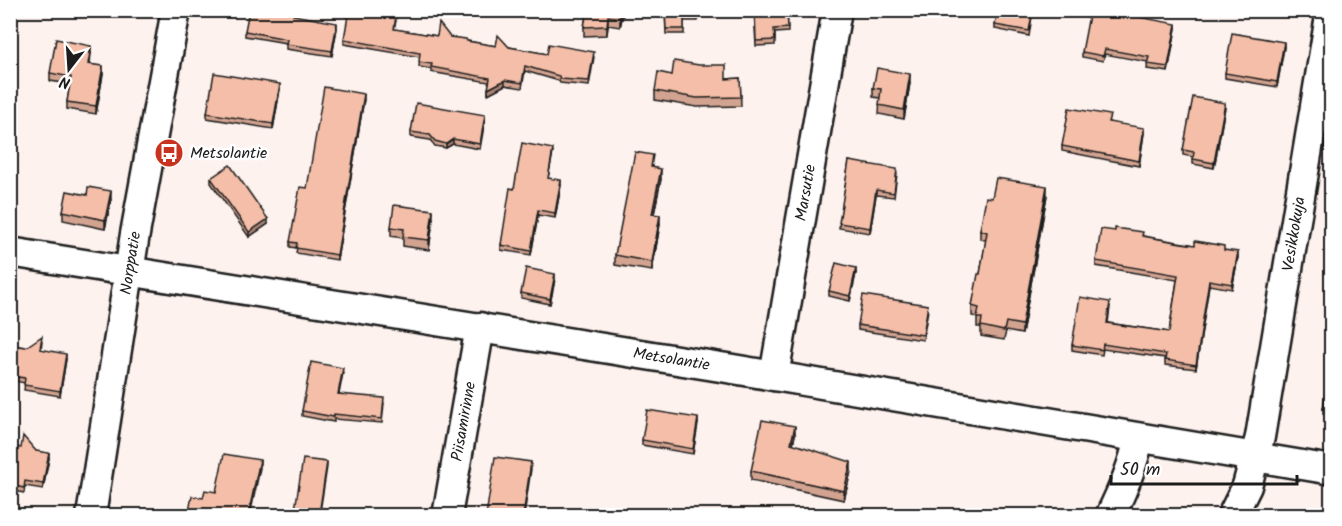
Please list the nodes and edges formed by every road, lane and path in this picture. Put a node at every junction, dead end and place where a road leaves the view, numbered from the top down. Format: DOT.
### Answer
graph roads {
  1 [pos="176,10"];
  2 [pos="837,10"];
  3 [pos="1331,10"];
  4 [pos="10,252"];
  5 [pos="130,270"];
  6 [pos="480,327"];
  7 [pos="774,376"];
  8 [pos="1139,438"];
  9 [pos="1256,457"];
  10 [pos="1332,470"];
  11 [pos="91,516"];
  12 [pos="447,516"];
  13 [pos="1110,516"];
  14 [pos="1232,516"];
  1 -- 5 [label="street, Norppatie"];
  2 -- 7 [label="street, Marsutie"];
  3 -- 9 [label="street, Vesikkokuja"];
  4 -- 5 [label="street, Metsolantie"];
  5 -- 6 [label="street, Metsolantie"];
  5 -- 11 [label="street, Norppatie"];
  6 -- 7 [label="street, Metsolantie"];
  6 -- 12 [label="street, Piisamirinne"];
  7 -- 8 [label="street, Metsolantie"];
  8 -- 9 [label="street, Metsolantie"];
  8 -- 13 [label="street"];
  9 -- 10 [label="street, Metsolantie"];
  9 -- 14 [label="street, Vesikkokuja"];
}
